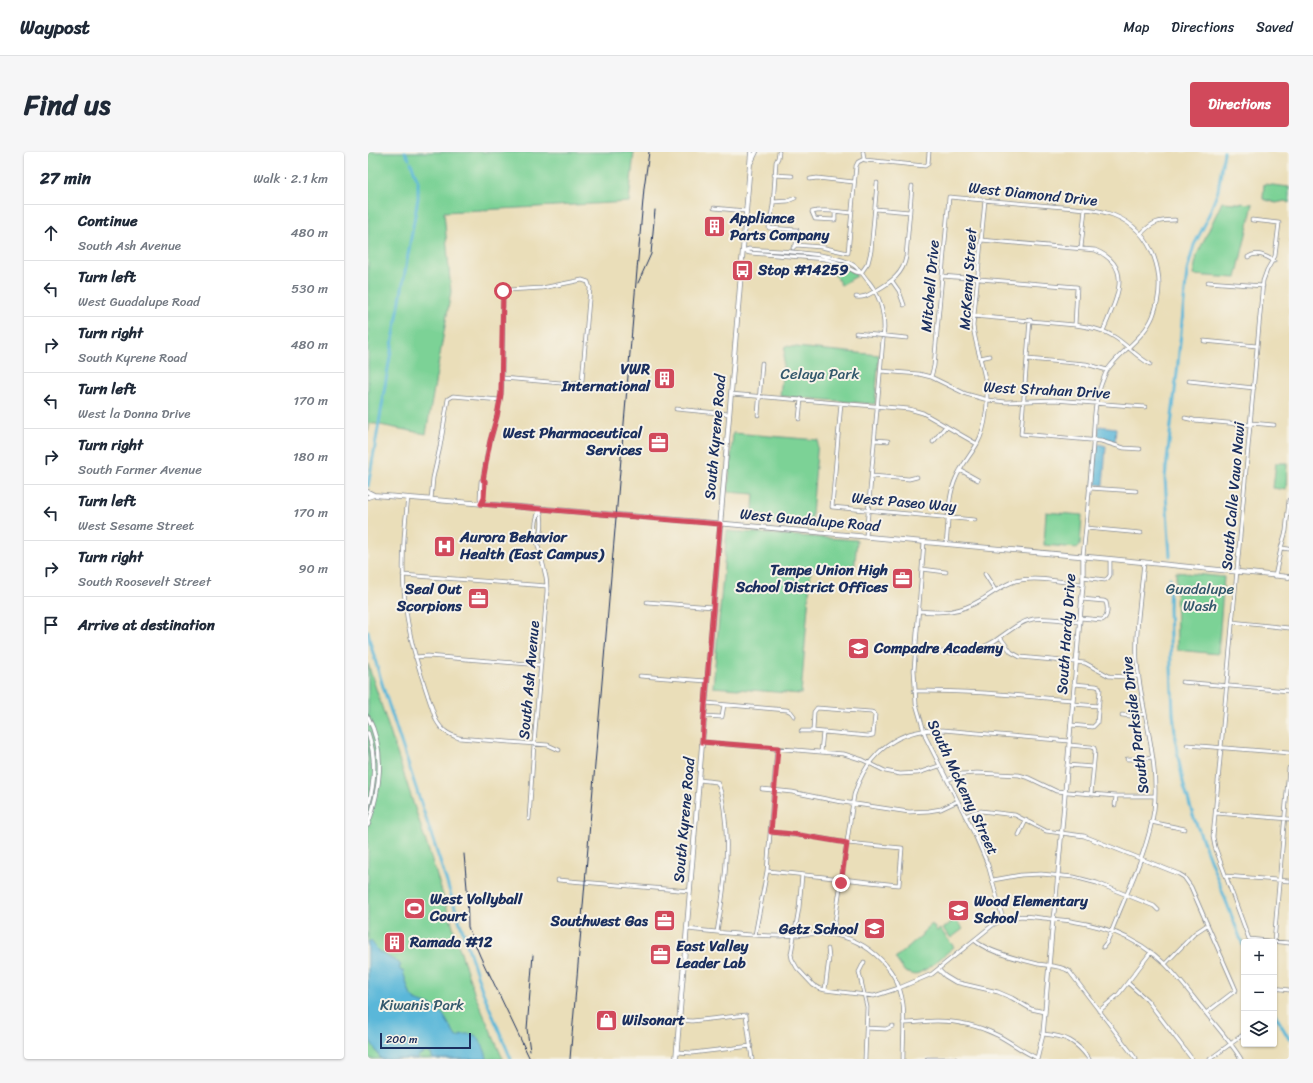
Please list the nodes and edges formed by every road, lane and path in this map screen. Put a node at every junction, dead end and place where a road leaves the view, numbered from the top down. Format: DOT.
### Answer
graph roads {
  1 [pos="751,152"];
  2 [pos="756,152"];
  3 [pos="779,152"];
  4 [pos="864,152"];
  5 [pos="929,152"];
  6 [pos="864,159"];
  7 [pos="750,164"];
  8 [pos="774,175"];
  9 [pos="792,176"];
  10 [pos="810,179"];
  11 [pos="854,182"];
  12 [pos="877,183"];
  13 [pos="912,186"];
  14 [pos="949,197"];
  15 [pos="795,198"];
  16 [pos="985,200"];
  17 [pos="773,202"];
  18 [pos="714,208"];
  19 [pos="875,209"];
  20 [pos="1085,209"];
  21 [pos="746,210"];
  22 [pos="835,212"];
  23 [pos="910,212"];
  24 [pos="851,213"];
  25 [pos="1175,220"];
  26 [pos="1252,220"];
  27 [pos="1141,234"];
  28 [pos="981,240"];
  29 [pos="796,245"];
  30 [pos="793,248"];
  31 [pos="1081,248"];
  32 [pos="743,251"];
  33 [pos="1248,257"];
  34 [pos="1274,261"];
  35 [pos="861,273"];
  36 [pos="942,276"];
  37 [pos="978,278"];
  38 [pos="892,281"];
  39 [pos="1208,282"];
  40 [pos="1263,286"];
  41 [pos="875,291"];
  42 [pos="856,297"];
  43 [pos="904,305"];
  44 [pos="973,316"];
  45 [pos="1030,320"];
  46 [pos="1075,324"];
  47 [pos="1103,331"];
  48 [pos="856,333"];
  49 [pos="884,336"];
  50 [pos="907,338"];
  51 [pos="1204,341"];
  52 [pos="1257,346"];
  53 [pos="1128,348"];
  54 [pos="990,356"];
  55 [pos="980,358"];
  56 [pos="1027,359"];
  57 [pos="762,363"];
  58 [pos="1150,364"];
  59 [pos="1107,370"];
  60 [pos="881,371"];
  61 [pos="931,377"];
  62 [pos="502,378"];
  63 [pos="1189,381"];
  64 [pos="1254,388"];
  65 [pos="731,394"];
  66 [pos="759,396"];
  67 [pos="500,400"];
  68 [pos="801,400"];
  69 [pos="988,400"];
  70 [pos="1024,401"];
  71 [pos="840,403"];
  72 [pos="1097,403"];
  73 [pos="878,407"];
  74 [pos="1145,407"];
  75 [pos="676,409"];
  76 [pos="729,414"];
  77 [pos="758,415"];
  78 [pos="1185,418"];
  79 [pos="799,419"];
  80 [pos="1251,424"];
  81 [pos="1274,425"];
  82 [pos="946,426"];
  83 [pos="875,440"];
  84 [pos="1093,440"];
  85 [pos="888,442"];
  86 [pos="933,442"];
  87 [pos="977,444"];
  88 [pos="1140,449"];
  89 [pos="960,470"];
  90 [pos="872,476"];
  91 [pos="917,477"];
  92 [pos="978,480"];
  93 [pos="1089,488"];
  94 [pos="1136,491"];
  95 [pos="370,495"];
  96 [pos="408,498"];
  97 [pos="431,500"];
  98 [pos="1289,500"];
  99 [pos="481,504"];
  100 [pos="540,509"];
  101 [pos="869,510"];
  102 [pos="949,517"];
  103 [pos="975,520"];
  104 [pos="720,524"];
  105 [pos="1086,528"];
  106 [pos="1141,533"];
  107 [pos="866,537"];
  108 [pos="924,542"];
  109 [pos="946,544"];
  110 [pos="1281,548"];
  111 [pos="1289,549"];
  112 [pos="1083,556"];
  113 [pos="1110,559"];
  114 [pos="1144,562"];
  115 [pos="922,570"];
  116 [pos="946,572"];
  117 [pos="1237,572"];
  118 [pos="985,574"];
  119 [pos="403,575"];
  120 [pos="1275,576"];
  121 [pos="1289,577"];
  122 [pos="1083,578"];
  123 [pos="1083,584"];
  124 [pos="547,586"];
  125 [pos="995,590"];
  126 [pos="1081,599"];
  127 [pos="647,602"];
  128 [pos="713,607"];
  129 [pos="919,611"];
  130 [pos="1080,620"];
  131 [pos="1232,622"];
  132 [pos="1289,628"];
  133 [pos="1000,637"];
  134 [pos="915,650"];
  135 [pos="415,657"];
  136 [pos="1076,661"];
  137 [pos="540,665"];
  138 [pos="640,676"];
  139 [pos="1139,676"];
  140 [pos="707,681"];
  141 [pos="1182,682"];
  142 [pos="1074,684"];
  143 [pos="1226,686"];
  144 [pos="914,691"];
  145 [pos="1289,691"];
  146 [pos="1073,702"];
  147 [pos="706,703"];
  148 [pos="724,705"];
  149 [pos="1099,706"];
  150 [pos="1145,714"];
  151 [pos="1122,715"];
  152 [pos="704,716"];
  153 [pos="794,716"];
  154 [pos="368,717"];
  155 [pos="1071,725"];
  156 [pos="923,730"];
  157 [pos="801,731"];
  158 [pos="813,731"];
  159 [pos="823,732"];
  160 [pos="368,733"];
  161 [pos="702,742"];
  162 [pos="1069,743"];
  163 [pos="534,744"];
  164 [pos="1187,745"];
  165 [pos="778,748"];
  166 [pos="1221,748"];
  167 [pos="559,750"];
  168 [pos="821,752"];
  169 [pos="1289,753"];
  170 [pos="1152,757"];
  171 [pos="1127,758"];
  172 [pos="869,763"];
  173 [pos="1067,765"];
  174 [pos="940,766"];
  175 [pos="1093,767"];
  176 [pos="1289,768"];
  177 [pos="699,780"];
  178 [pos="948,780"];
  179 [pos="762,789"];
  180 [pos="774,790"];
  181 [pos="1065,792"];
  182 [pos="1091,794"];
  183 [pos="1116,796"];
  184 [pos="1154,796"];
  185 [pos="958,801"];
  186 [pos="852,804"];
  187 [pos="1115,805"];
  188 [pos="368,806"];
  189 [pos="1216,813"];
  190 [pos="965,816"];
  191 [pos="1287,818"];
  192 [pos="529,819"];
  193 [pos="1026,820"];
  194 [pos="1151,822"];
  195 [pos="368,825"];
  196 [pos="1185,829"];
  197 [pos="771,832"];
  198 [pos="1062,833"];
  199 [pos="1018,835"];
  200 [pos="847,843"];
  201 [pos="1140,858"];
  202 [pos="767,871"];
  203 [pos="802,874"];
  204 [pos="1058,876"];
  205 [pos="1226,876"];
  206 [pos="558,880"];
  207 [pos="841,880"];
  208 [pos="993,880"];
  209 [pos="1279,880"];
  210 [pos="1289,881"];
  211 [pos="690,891"];
  212 [pos="1126,895"];
  213 [pos="1158,910"];
  214 [pos="1003,919"];
  215 [pos="1053,919"];
  216 [pos="1207,925"];
  217 [pos="687,929"];
  218 [pos="1112,930"];
  219 [pos="717,932"];
  220 [pos="754,935"];
  221 [pos="833,935"];
  222 [pos="794,936"];
  223 [pos="1249,939"];
  224 [pos="1274,939"];
  225 [pos="974,940"];
  226 [pos="1277,942"];
  227 [pos="1289,943"];
  228 [pos="1102,947"];
  229 [pos="828,949"];
  230 [pos="1151,952"];
  231 [pos="864,962"];
  232 [pos="1165,964"];
  233 [pos="1049,965"];
  234 [pos="938,969"];
  235 [pos="1128,983"];
  236 [pos="899,988"];
  237 [pos="1277,988"];
  238 [pos="824,990"];
  239 [pos="1289,990"];
  240 [pos="865,995"];
  241 [pos="1099,1011"];
  242 [pos="1045,1012"];
  243 [pos="1206,1013"];
  244 [pos="680,1020"];
  245 [pos="904,1023"];
  246 [pos="893,1026"];
  247 [pos="866,1028"];
  248 [pos="1043,1034"];
  249 [pos="1241,1036"];
  250 [pos="1231,1044"];
  251 [pos="751,1046"];
  252 [pos="677,1052"];
  253 [pos="1037,1058"];
  254 [pos="676,1059"];
  255 [pos="752,1059"];
  256 [pos="865,1059"];
  257 [pos="903,1059"];
  258 [pos="927,1059"];
  259 [pos="955,1059"];
  260 [pos="1089,1059"];
  261 [pos="1136,1059"];
  262 [pos="1192,1059"];
  263 [pos="1210,1059"];
  264 [pos="1240,1059"];
  1 -- 7 [label="main road, South Kyrene Road"];
  2 -- 7 [label="main road"];
  3 -- 8 [label="street"];
  4 -- 6 [label="street"];
  5 -- 6 [label="street"];
  6 -- 11 [label="street"];
  7 -- 21 [label="main road, South Kyrene Road"];
  8 -- 9 [label="street"];
  8 -- 17 [label="street"];
  10 -- 11 [label="street"];
  11 -- 24 [label="street"];
  12 -- 19 [label="street"];
  13 -- 23 [label="street"];
  14 -- 16 [label="street, West Diamond Drive"];
  14 -- 36 [label="street, Mitchell Drive"];
  15 -- 17 [label="street"];
  16 -- 20 [label="street, West Diamond Drive"];
  16 -- 28 [label="street, McKemy Street"];
  17 -- 29 [label="street"];
  18 -- 21 [label="street"];
  19 -- 23 [label="street"];
  19 -- 35 [label="street"];
  20 -- 27 [label="street, West Diamond Drive"];
  20 -- 31 [label="street"];
  21 -- 32 [label="main road, South Kyrene Road"];
  22 -- 22 [label="street"];
  22 -- 24 [label="street"];
  23 -- 38 [label="street"];
  24 -- 29 [label="street"];
  25 -- 27 [label="street"];
  26 -- 34 [label="street, South Calle Vauo Nawi"];
  27 -- 53 [label="street, South Hardy Drive"];
  28 -- 31 [label="street"];
  28 -- 37 [label="street, McKemy Street"];
  29 -- 30 [label="street"];
  31 -- 47 [label="street"];
  32 -- 35 [label="street"];
  32 -- 65 [label="main road, South Kyrene Road"];
  33 -- 34 [label="street"];
  34 -- 40 [label="street, South Calle Vauo Nawi"];
  35 -- 41 [label="street"];
  36 -- 37 [label="street"];
  36 -- 61 [label="street, Mitchell Drive"];
  37 -- 44 [label="street, McKemy Street"];
  37 -- 46 [label="street"];
  38 -- 41 [label="street"];
  38 -- 43 [label="street"];
  39 -- 40 [label="street"];
  40 -- 52 [label="street, South Calle Vauo Nawi"];
  41 -- 42 [label="street"];
  41 -- 49 [label="street"];
  44 -- 45 [label="street"];
  44 -- 55 [label="street, McKemy Street"];
  45 -- 46 [label="street"];
  45 -- 56 [label="street"];
  46 -- 47 [label="street"];
  47 -- 53 [label="street"];
  48 -- 49 [label="street"];
  49 -- 50 [label="street"];
  49 -- 60 [label="street"];
  51 -- 52 [label="street"];
  52 -- 64 [label="street, South Calle Vauo Nawi"];
  53 -- 58 [label="street"];
  53 -- 59 [label="street, South Hardy Drive"];
  54 -- 55 [label="street"];
  55 -- 69 [label="street, McKemy Street"];
  56 -- 59 [label="street"];
  56 -- 70 [label="street"];
  57 -- 66 [label="street"];
  59 -- 72 [label="street, South Hardy Drive"];
  60 -- 61 [label="street, West Strahan Drive"];
  60 -- 73 [label="street"];
  61 -- 69 [label="street, West Strahan Drive"];
  62 -- 62 [label="street"];
  62 -- 67 [label="street"];
  63 -- 64 [label="street"];
  64 -- 80 [label="street, South Calle Vauo Nawi"];
  65 -- 66 [label="street"];
  65 -- 76 [label="main road, South Kyrene Road"];
  66 -- 68 [label="street"];
  66 -- 77 [label="street"];
  67 -- 97 [label="street"];
  67 -- 99 [label="street"];
  68 -- 71 [label="street"];
  68 -- 79 [label="street"];
  69 -- 70 [label="street, West Strahan Drive"];
  69 -- 87 [label="street, McKemy Street"];
  70 -- 72 [label="street, West Strahan Drive"];
  70 -- 84 [label="street"];
  71 -- 73 [label="street"];
  71 -- 101 [label="street, West Paseo Way"];
  72 -- 74 [label="street, West Strahan Drive"];
  72 -- 84 [label="street, South Hardy Drive"];
  73 -- 82 [label="street"];
  73 -- 83 [label="street"];
  75 -- 76 [label="street"];
  76 -- 104 [label="main road, South Kyrene Road"];
  78 -- 80 [label="street"];
  80 -- 81 [label="street"];
  80 -- 117 [label="street, South Calle Vauo Nawi"];
  82 -- 86 [label="street"];
  82 -- 87 [label="street"];
  83 -- 85 [label="street"];
  83 -- 90 [label="street"];
  84 -- 88 [label="street"];
  84 -- 93 [label="street, South Hardy Drive"];
  87 -- 89 [label="street, McKemy Street"];
  89 -- 92 [label="street"];
  89 -- 102 [label="street, McKemy Street"];
  90 -- 91 [label="street"];
  90 -- 101 [label="street"];
  93 -- 94 [label="street"];
  93 -- 105 [label="street, South Hardy Drive"];
  95 -- 96 [label="main road, West Guadalupe Road"];
  96 -- 97 [label="main road, West Guadalupe Road"];
  96 -- 119 [label="street"];
  97 -- 99 [label="main road, West Guadalupe Road"];
  98 -- 110 [label="street"];
  99 -- 100 [label="main road, West Guadalupe Road"];
  100 -- 104 [label="main road, West Guadalupe Road"];
  100 -- 124 [label="street, South Ash Avenue"];
  101 -- 102 [label="street, West Paseo Way"];
  101 -- 107 [label="street"];
  102 -- 103 [label="street, West Paseo Way"];
  102 -- 109 [label="street, McKemy Street"];
  104 -- 107 [label="main road, West Guadalupe Road"];
  104 -- 128 [label="main road, South Kyrene Road"];
  105 -- 106 [label="street"];
  105 -- 112 [label="street, South Hardy Drive"];
  107 -- 108 [label="main road, West Guadalupe Road"];
  108 -- 109 [label="main road, West Guadalupe Road"];
  108 -- 115 [label="street, South McKemy Street"];
  109 -- 112 [label="main road, West Guadalupe Road"];
  110 -- 111 [label="street"];
  110 -- 120 [label="street"];
  112 -- 113 [label="main road, West Guadalupe Road"];
  112 -- 122 [label="street, South Hardy Drive"];
  113 -- 114 [label="main road, West Guadalupe Road"];
  113 -- 122 [label="street"];
  114 -- 117 [label="main road, West Guadalupe Road"];
  114 -- 139 [label="street, South Parkside Drive"];
  115 -- 116 [label="street"];
  115 -- 129 [label="street, South McKemy Street"];
  117 -- 120 [label="main road, West Guadalupe Road"];
  117 -- 131 [label="street, South Calle Vauo Nawi"];
  118 -- 125 [label="street"];
  119 -- 124 [label="street"];
  119 -- 135 [label="street"];
  120 -- 121 [label="main road, West Guadalupe Road"];
  122 -- 123 [label="street, South Hardy Drive"];
  123 -- 125 [label="street"];
  123 -- 126 [label="street, South Hardy Drive"];
  124 -- 137 [label="street, South Ash Avenue"];
  125 -- 129 [label="street"];
  126 -- 130 [label="street, South Hardy Drive"];
  126 -- 130 [label="street"];
  127 -- 128 [label="street"];
  128 -- 140 [label="main road, South Kyrene Road"];
  129 -- 134 [label="street, South McKemy Street"];
  130 -- 133 [label="street"];
  130 -- 136 [label="street, South Hardy Drive"];
  131 -- 132 [label="street"];
  131 -- 143 [label="street, South Calle Vauo Nawi"];
  133 -- 134 [label="street"];
  133 -- 136 [label="street"];
  134 -- 144 [label="street, South McKemy Street"];
  135 -- 137 [label="street"];
  135 -- 163 [label="street"];
  136 -- 139 [label="street"];
  136 -- 142 [label="street, South Hardy Drive"];
  137 -- 163 [label="street, South Ash Avenue"];
  138 -- 140 [label="street"];
  139 -- 150 [label="street, South Parkside Drive"];
  140 -- 147 [label="main road, South Kyrene Road"];
  141 -- 143 [label="street"];
  142 -- 146 [label="street, South Hardy Drive"];
  142 -- 149 [label="street"];
  143 -- 145 [label="street"];
  143 -- 166 [label="street, South Calle Vauo Nawi"];
  144 -- 146 [label="street"];
  144 -- 156 [label="street, South McKemy Street"];
  146 -- 149 [label="street"];
  146 -- 155 [label="street, South Hardy Drive"];
  147 -- 148 [label="street"];
  147 -- 152 [label="main road, South Kyrene Road"];
  148 -- 152 [label="street"];
  148 -- 153 [label="street"];
  149 -- 155 [label="street"];
  150 -- 151 [label="street"];
  150 -- 170 [label="street, South Parkside Drive"];
  152 -- 161 [label="main road, South Kyrene Road"];
  154 -- 195 [label="street"];
  155 -- 162 [label="street, South Hardy Drive"];
  156 -- 162 [label="street"];
  156 -- 172 [label="street"];
  156 -- 174 [label="street, South McKemy Street"];
  157 -- 158 [label="street"];
  158 -- 159 [label="street"];
  158 -- 159 [label="street"];
  159 -- 168 [label="street"];
  160 -- 188 [label="street"];
  161 -- 165 [label="street"];
  161 -- 177 [label="main road, South Kyrene Road"];
  162 -- 173 [label="street, South Hardy Drive"];
  162 -- 175 [label="street"];
  163 -- 167 [label="street"];
  163 -- 192 [label="street, South Ash Avenue"];
  164 -- 166 [label="street"];
  165 -- 168 [label="street"];
  165 -- 180 [label="street"];
  166 -- 169 [label="street"];
  166 -- 189 [label="street, South Calle Vauo Nawi"];
  168 -- 172 [label="street"];
  170 -- 171 [label="street"];
  170 -- 184 [label="street, South Parkside Drive"];
  172 -- 174 [label="street"];
  172 -- 186 [label="street"];
  173 -- 175 [label="street"];
  173 -- 181 [label="street, South Hardy Drive"];
  174 -- 178 [label="street, South McKemy Street"];
  175 -- 182 [label="street"];
  176 -- 191 [label="street"];
  177 -- 211 [label="main road, South Kyrene Road"];
  177 -- 219 [label="street"];
  178 -- 181 [label="street"];
  178 -- 185 [label="street, South McKemy Street"];
  179 -- 180 [label="street"];
  180 -- 186 [label="street"];
  180 -- 197 [label="street"];
  181 -- 182 [label="street"];
  181 -- 198 [label="street, South Hardy Drive"];
  182 -- 183 [label="street"];
  183 -- 184 [label="street"];
  183 -- 187 [label="street"];
  184 -- 194 [label="street, South Parkside Drive"];
  185 -- 186 [label="street"];
  185 -- 190 [label="street, South McKemy Street"];
  186 -- 200 [label="street"];
  189 -- 191 [label="street"];
  189 -- 205 [label="street, South Calle Vauo Nawi"];
  190 -- 193 [label="street"];
  190 -- 208 [label="street, South McKemy Street"];
  191 -- 209 [label="street"];
  193 -- 198 [label="street"];
  193 -- 199 [label="street"];
  194 -- 196 [label="street"];
  194 -- 201 [label="street, South Parkside Drive"];
  197 -- 200 [label="street"];
  197 -- 202 [label="street"];
  198 -- 201 [label="street"];
  198 -- 204 [label="street, South Hardy Drive"];
  200 -- 207 [label="street"];
  200 -- 207 [label="street"];
  201 -- 212 [label="street, South Parkside Drive"];
  201 -- 216 [label="street"];
  202 -- 203 [label="street"];
  202 -- 220 [label="street"];
  203 -- 207 [label="street"];
  203 -- 222 [label="street"];
  204 -- 208 [label="street"];
  204 -- 212 [label="street"];
  204 -- 215 [label="street, South Hardy Drive"];
  205 -- 209 [label="street"];
  205 -- 223 [label="street, South Calle Vauo Nawi"];
  206 -- 211 [label="street"];
  207 -- 221 [label="street"];
  208 -- 214 [label="street, South McKemy Street"];
  209 -- 210 [label="street"];
  209 -- 224 [label="street"];
  211 -- 217 [label="main road, South Kyrene Road"];
  212 -- 213 [label="street"];
  212 -- 218 [label="street, South Parkside Drive"];
  214 -- 215 [label="street"];
  214 -- 225 [label="street"];
  215 -- 218 [label="street"];
  215 -- 233 [label="street, South Hardy Drive"];
  216 -- 232 [label="street"];
  216 -- 243 [label="street"];
  217 -- 219 [label="street"];
  217 -- 244 [label="main road, South Kyrene Road"];
  218 -- 228 [label="street, South Parkside Drive"];
  218 -- 230 [label="street"];
  219 -- 220 [label="street"];
  220 -- 222 [label="street"];
  221 -- 222 [label="street"];
  221 -- 236 [label="street"];
  222 -- 238 [label="street"];
  225 -- 233 [label="street"];
  225 -- 234 [label="street"];
  226 -- 227 [label="street"];
  229 -- 238 [label="street"];
  230 -- 232 [label="street"];
  230 -- 235 [label="street"];
  231 -- 240 [label="street"];
  232 -- 243 [label="street"];
  233 -- 241 [label="street"];
  233 -- 242 [label="street, South Hardy Drive"];
  234 -- 236 [label="street"];
  234 -- 242 [label="street"];
  235 -- 241 [label="street"];
  235 -- 262 [label="street"];
  236 -- 240 [label="street"];
  236 -- 245 [label="street"];
  237 -- 239 [label="street"];
  238 -- 240 [label="street"];
  240 -- 247 [label="street"];
  241 -- 261 [label="street"];
  242 -- 248 [label="street, South Hardy Drive"];
  243 -- 250 [label="street"];
  244 -- 251 [label="street"];
  244 -- 252 [label="main road, South Kyrene Road"];
  245 -- 253 [label="street"];
  245 -- 257 [label="street"];
  246 -- 247 [label="street"];
  247 -- 256 [label="street"];
  248 -- 253 [label="street, South Hardy Drive"];
  248 -- 260 [label="street"];
  249 -- 250 [label="street"];
  250 -- 263 [label="street"];
  250 -- 264 [label="street"];
  251 -- 252 [label="street"];
  251 -- 255 [label="street"];
  252 -- 254 [label="main road, South Kyrene Road"];
  258 -- 259 [label="street"];
}
